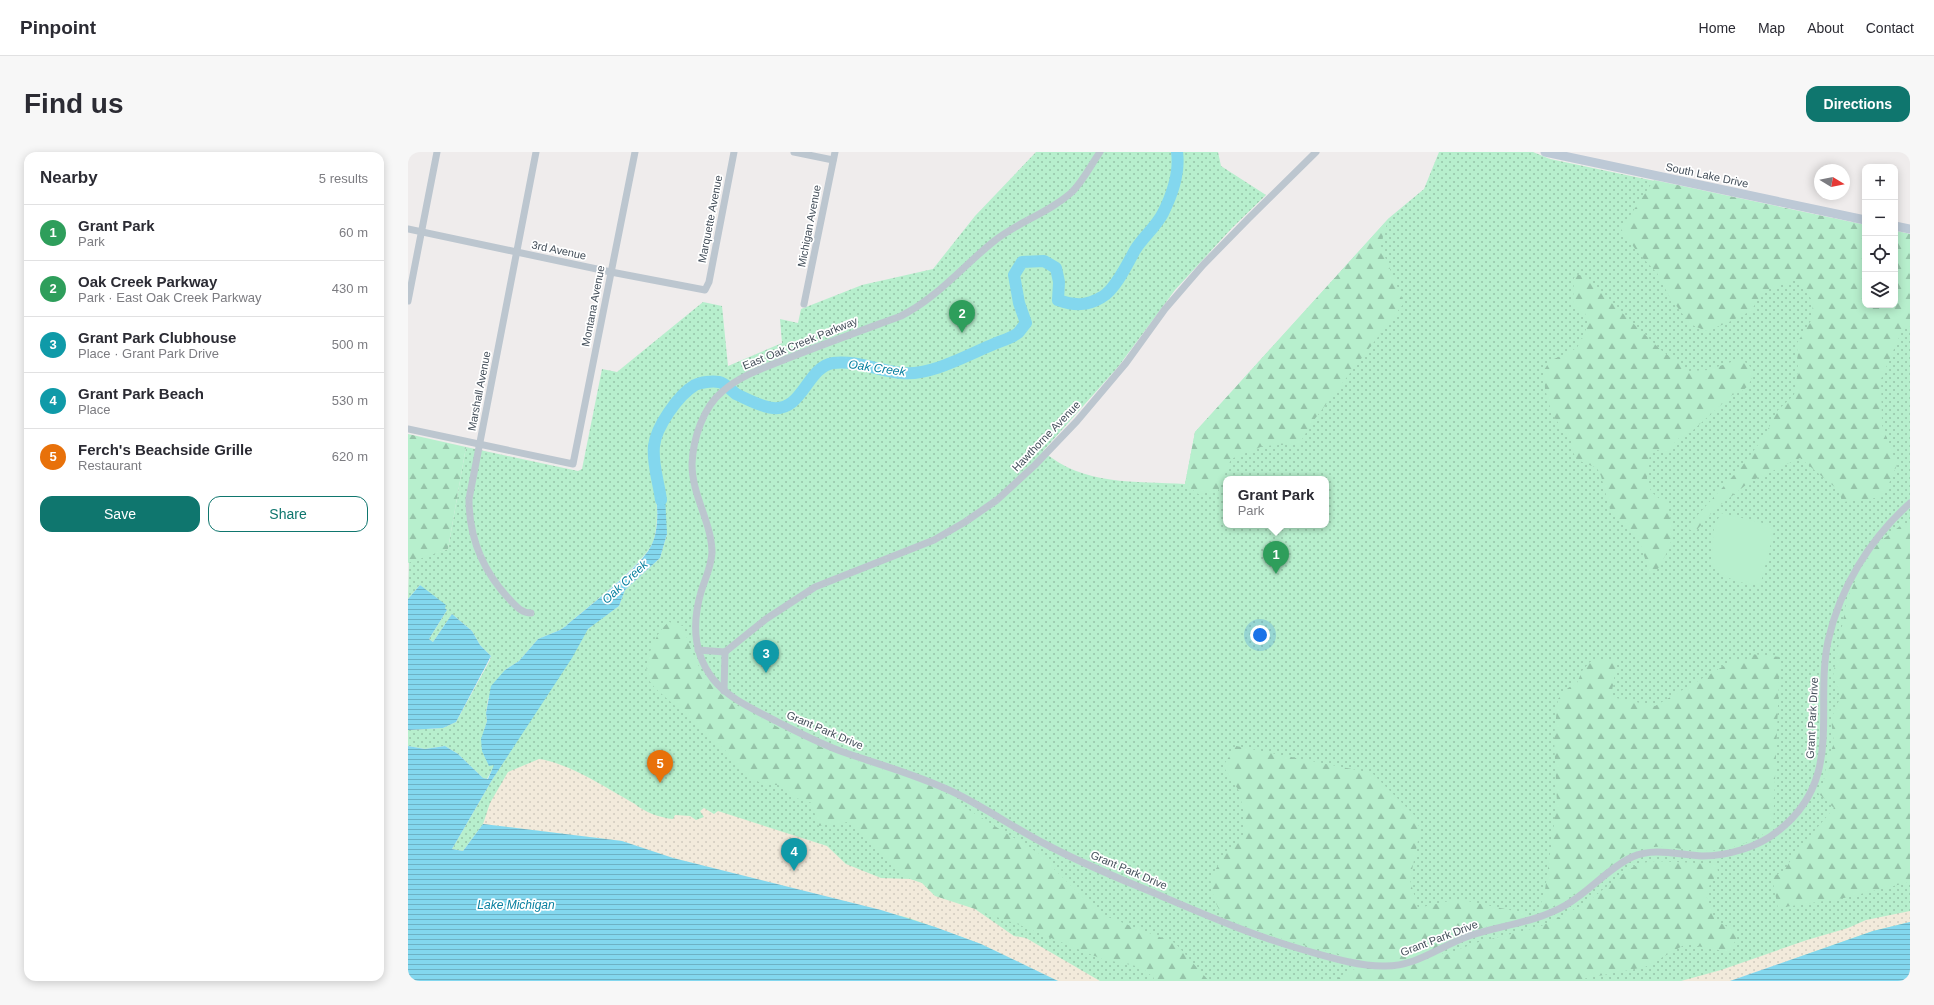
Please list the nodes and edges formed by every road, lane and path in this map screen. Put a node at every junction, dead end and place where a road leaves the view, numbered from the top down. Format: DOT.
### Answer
graph roads {
  1 [pos="437,152"];
  2 [pos="536,152"];
  3 [pos="635,152"];
  4 [pos="734,152"];
  5 [pos="794,152"];
  6 [pos="835,152"];
  7 [pos="1100,152"];
  8 [pos="1316,152"];
  9 [pos="1547,152"];
  10 [pos="833,160"];
  11 [pos="1862,219"];
  12 [pos="1898,227"];
  13 [pos="408,229"];
  14 [pos="1910,229"];
  15 [pos="421,232"];
  16 [pos="517,252"];
  17 [pos="611,272"];
  18 [pos="706,290"];
  19 [pos="408,301"];
  20 [pos="804,304"];
  21 [pos="408,429"];
  22 [pos="480,445"];
  23 [pos="1910,503"];
  24 [pos="531,613"];
  25 [pos="698,650"];
  26 [pos="725,652"];
  27 [pos="724,691"];
  1 -- 15 [label="street"];
  2 -- 16 [label="street, Marshall Avenue"];
  3 -- 17 [label="street, Montana Avenue"];
  4 -- 18 [label="street, Marquette Avenue"];
  5 -- 10 [label="street"];
  6 -- 10 [label="street, Michigan Avenue"];
  7 -- 25 [label="street, East Oak Creek Parkway"];
  8 -- 26 [label="street, Hawthorne Avenue"];
  9 -- 11 [label="street, South Lake Drive"];
  10 -- 20 [label="street, Michigan Avenue"];
  12 -- 14 [label="street"];
  13 -- 15 [label="street, 3rd Avenue"];
  15 -- 16 [label="street, 3rd Avenue"];
  15 -- 19 [label="street"];
  16 -- 17 [label="street, 3rd Avenue"];
  16 -- 22 [label="street, Marshall Avenue"];
  17 -- 18 [label="street, 3rd Avenue"];
  17 -- 22 [label="street, Montana Avenue"];
  21 -- 22 [label="street"];
  22 -- 24 [label="street, Marshall Avenue"];
  23 -- 27 [label="street, Grant Park Drive"];
  25 -- 26 [label="street"];
  25 -- 27 [label="street, East Oak Creek Parkway"];
  26 -- 27 [label="street"];
}
